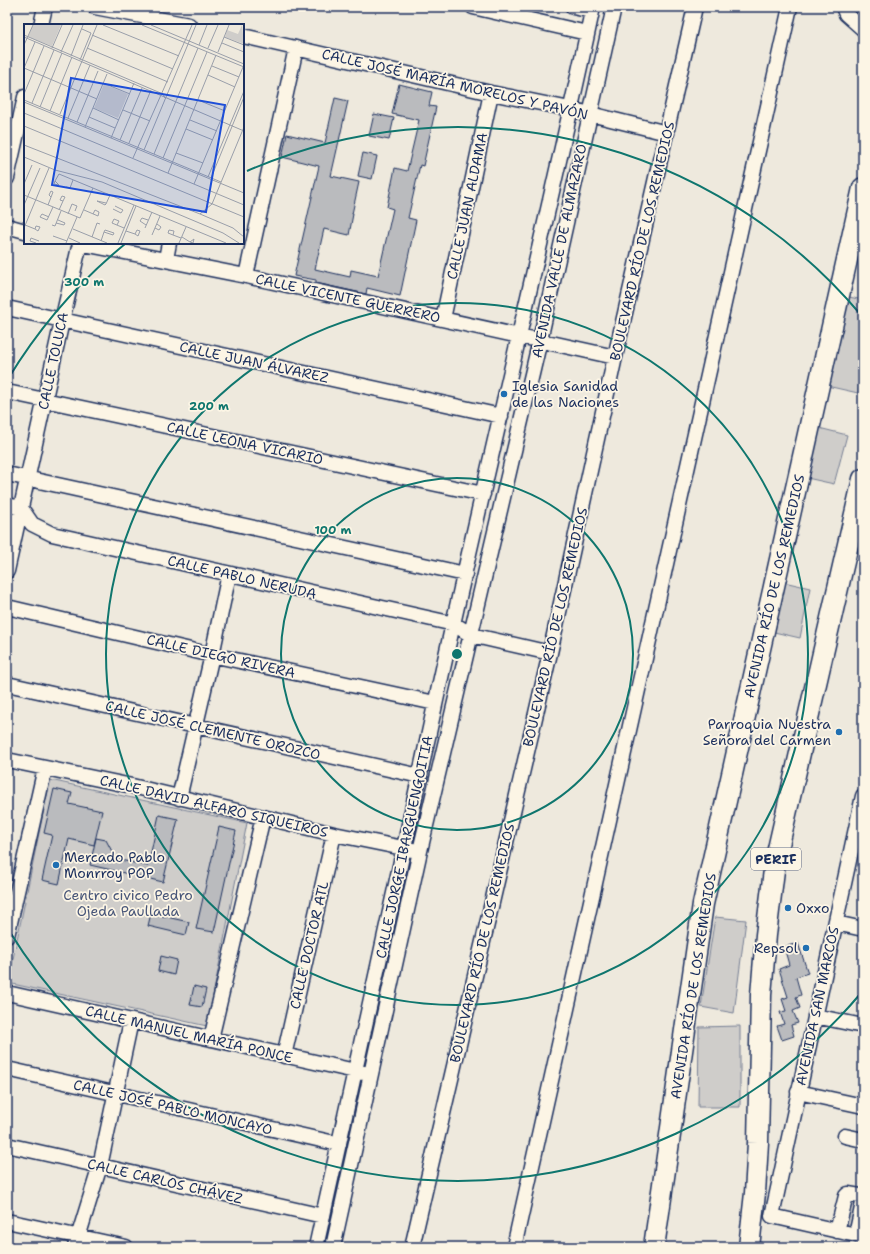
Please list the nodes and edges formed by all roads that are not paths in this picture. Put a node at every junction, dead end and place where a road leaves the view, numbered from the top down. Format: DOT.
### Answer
graph roads {
  1 [pos="45,7"];
  2 [pos="95,7"];
  3 [pos="472,7"];
  4 [pos="573,7"];
  5 [pos="614,7"];
  6 [pos="696,7"];
  7 [pos="790,7"];
  8 [pos="843,7"];
  9 [pos="592,9"];
  10 [pos="131,15"];
  11 [pos="41,24"];
  12 [pos="183,24"];
  13 [pos="863,29"];
  14 [pos="587,32"];
  15 [pos="244,36"];
  16 [pos="296,48"];
  17 [pos="491,92"];
  18 [pos="24,102"];
  19 [pos="570,109"];
  20 [pos="590,113"];
  21 [pos="667,133"];
  22 [pos="7,178"];
  23 [pos="863,188"];
  24 [pos="7,226"];
  25 [pos="24,231"];
  26 [pos="80,244"];
  27 [pos="85,244"];
  28 [pos="169,244"];
  29 [pos="166,259"];
  30 [pos="246,276"];
  31 [pos="7,308"];
  32 [pos="443,318"];
  33 [pos="62,321"];
  34 [pos="520,336"];
  35 [pos="540,340"];
  36 [pos="615,357"];
  37 [pos="7,392"];
  38 [pos="45,400"];
  39 [pos="501,416"];
  40 [pos="7,474"];
  41 [pos="28,478"];
  42 [pos="863,479"];
  43 [pos="483,494"];
  44 [pos="7,504"];
  45 [pos="21,508"];
  46 [pos="7,570"];
  47 [pos="229,574"];
  48 [pos="465,574"];
  49 [pos="7,607"];
  50 [pos="454,624"];
  51 [pos="471,635"];
  52 [pos="550,653"];
  53 [pos="212,655"];
  54 [pos="7,684"];
  55 [pos="435,703"];
  56 [pos="196,726"];
  57 [pos="7,760"];
  58 [pos="45,768"];
  59 [pos="420,776"];
  60 [pos="863,796"];
  61 [pos="179,798"];
  62 [pos="263,817"];
  63 [pos="334,834"];
  64 [pos="405,848"];
  65 [pos="420,851"];
  66 [pos="836,923"];
  67 [pos="863,928"];
  68 [pos="7,936"];
  69 [pos="7,993"];
  70 [pos="816,1016"];
  71 [pos="131,1021"];
  72 [pos="863,1026"];
  73 [pos="210,1039"];
  74 [pos="284,1056"];
  75 [pos="7,1069"];
  76 [pos="354,1071"];
  77 [pos="370,1074"];
  78 [pos="798,1092"];
  79 [pos="115,1094"];
  80 [pos="863,1106"];
  81 [pos="845,1136"];
  82 [pos="863,1140"];
  83 [pos="339,1144"];
  84 [pos="7,1145"];
  85 [pos="100,1166"];
  86 [pos="863,1200"];
  87 [pos="863,1203"];
  88 [pos="323,1216"];
  89 [pos="7,1221"];
  90 [pos="837,1231"];
  91 [pos="76,1242"];
  92 [pos="126,1247"];
  93 [pos="316,1247"];
  94 [pos="333,1247"];
  95 [pos="412,1247"];
  96 [pos="514,1247"];
  97 [pos="654,1247"];
  98 [pos="748,1247"];
  1 -- 11 [label="street"];
  2 -- 10 [label="street"];
  3 -- 14 [label="street"];
  4 -- 9 [label="street"];
  5 -- 20 [label="street, AVENIDA VALLE DE ALMAZARO"];
  6 -- 21 [label="street, BOULEVARD RÍO DE LOS REMEDIOS"];
  7 -- 96 [label="street"];
  8 -- 13 [label="street"];
  9 -- 14 [label="street, AVENIDA VALLE DE ALMAZARO"];
  10 -- 12 [label="street"];
  14 -- 19 [label="street, AVENIDA VALLE DE ALMAZARO"];
  15 -- 16 [label="street, CALLE JOSÉ MARÍA MORELOS Y PAVÓN"];
  16 -- 17 [label="street, CALLE JOSÉ MARÍA MORELOS Y PAVÓN"];
  16 -- 30 [label="street"];
  17 -- 19 [label="street, CALLE JOSÉ MARÍA MORELOS Y PAVÓN"];
  17 -- 32 [label="street, CALLE JUAN ALDAMA"];
  18 -- 22 [label="street"];
  19 -- 20 [label="street, CALLE JOSÉ MARÍA MORELOS Y PAVÓN"];
  19 -- 34 [label="street, AVENIDA VALLE DE ALMAZARO"];
  20 -- 21 [label="street, CALLE JOSÉ MARÍA MORELOS Y PAVÓN"];
  20 -- 35 [label="street, AVENIDA VALLE DE ALMAZARO"];
  21 -- 36 [label="street, BOULEVARD RÍO DE LOS REMEDIOS"];
  23 -- 97 [label="highway, AVENIDA RÍO DE LOS REMEDIOS"];
  24 -- 25 [label="street"];
  26 -- 33 [label="street, CALLE TOLUCA"];
  27 -- 29 [label="street, CALLE VICENTE GUERRERO"];
  28 -- 29 [label="street"];
  29 -- 30 [label="street, CALLE VICENTE GUERRERO"];
  30 -- 32 [label="street, CALLE VICENTE GUERRERO"];
  31 -- 33 [label="street, CALLE JUAN ÁLVAREZ"];
  32 -- 34 [label="street, CALLE VICENTE GUERRERO"];
  33 -- 38 [label="street, CALLE TOLUCA"];
  33 -- 39 [label="street, CALLE JUAN ÁLVAREZ"];
  34 -- 35 [label="street, CALLE VICENTE GUERRERO"];
  34 -- 39 [label="street, AVENIDA VALLE DE ALMAZARO"];
  35 -- 36 [label="street, CALLE VICENTE GUERRERO"];
  35 -- 51 [label="street, AVENIDA VALLE DE ALMAZARO"];
  36 -- 52 [label="street, BOULEVARD RÍO DE LOS REMEDIOS"];
  37 -- 38 [label="street, CALLE LEONA VICARIO"];
  38 -- 41 [label="street, CALLE TOLUCA"];
  38 -- 43 [label="street, CALLE LEONA VICARIO"];
  39 -- 43 [label="street, AVENIDA VALLE DE ALMAZARO"];
  40 -- 41 [label="street"];
  41 -- 44 [label="street"];
  41 -- 45 [label="street, CALLE TOLUCA"];
  41 -- 48 [label="street"];
  42 -- 98 [label="highway, PERIF"];
  43 -- 48 [label="street, AVENIDA VALLE DE ALMAZARO"];
  44 -- 45 [label="street"];
  45 -- 46 [label="street, CALLE TOLUCA"];
  45 -- 47 [label="street, CALLE PABLO NERUDA"];
  47 -- 50 [label="street, CALLE PABLO NERUDA"];
  47 -- 53 [label="street"];
  48 -- 50 [label="street, AVENIDA VALLE DE ALMAZARO"];
  49 -- 53 [label="street, CALLE DIEGO RIVERA"];
  50 -- 51 [label="street, CALLE PABLO NERUDA"];
  50 -- 55 [label="street, CALLE JORGE IBARGUENGOITIA"];
  51 -- 52 [label="street"];
  51 -- 65 [label="street, CALLE JORGE IBARGUENGOITIA"];
  52 -- 95 [label="street, BOULEVARD RÍO DE LOS REMEDIOS"];
  53 -- 55 [label="street, CALLE DIEGO RIVERA"];
  53 -- 56 [label="street"];
  54 -- 56 [label="street, CALLE JOSÉ CLEMENTE OROZCO"];
  55 -- 59 [label="street, CALLE JORGE IBARGUENGOITIA"];
  56 -- 59 [label="street, CALLE JOSÉ CLEMENTE OROZCO"];
  56 -- 61 [label="street"];
  57 -- 58 [label="street, CALLE DAVID ALFARO SIQUEIROS"];
  58 -- 61 [label="street, CALLE DAVID ALFARO SIQUEIROS"];
  58 -- 68 [label="street"];
  59 -- 64 [label="street, CALLE JORGE IBARGUENGOITIA"];
  60 -- 66 [label="street, AVENIDA SAN MARCOS"];
  61 -- 62 [label="street, CALLE DAVID ALFARO SIQUEIROS"];
  62 -- 63 [label="street, CALLE DAVID ALFARO SIQUEIROS"];
  62 -- 73 [label="street"];
  63 -- 64 [label="street, CALLE DAVID ALFARO SIQUEIROS"];
  63 -- 74 [label="street, CALLE DOCTOR ATL"];
  64 -- 65 [label="street, CALLE DAVID ALFARO SIQUEIROS"];
  64 -- 76 [label="street, CALLE JORGE IBARGUENGOITIA"];
  65 -- 77 [label="street, CALLE JORGE IBARGUENGOITIA"];
  66 -- 67 [label="street"];
  66 -- 70 [label="street, AVENIDA SAN MARCOS"];
  69 -- 71 [label="street, CALLE MANUEL MARÍA PONCE"];
  70 -- 72 [label="street"];
  70 -- 78 [label="street, AVENIDA SAN MARCOS"];
  71 -- 73 [label="street, CALLE MANUEL MARÍA PONCE"];
  71 -- 79 [label="street"];
  73 -- 74 [label="street, CALLE MANUEL MARÍA PONCE"];
  74 -- 76 [label="street, CALLE MANUEL MARÍA PONCE"];
  75 -- 79 [label="street, CALLE JOSÉ PABLO MONCAYO"];
  76 -- 77 [label="street, CALLE MANUEL MARÍA PONCE"];
  76 -- 83 [label="street, CALLE JORGE IBARGUENGOITIA"];
  77 -- 94 [label="street, CALLE JORGE IBARGUENGOITIA"];
  78 -- 80 [label="street"];
  78 -- 90 [label="street, AVENIDA SAN MARCOS"];
  79 -- 83 [label="street, CALLE JOSÉ PABLO MONCAYO"];
  79 -- 85 [label="street"];
  81 -- 82 [label="street"];
  83 -- 88 [label="street, CALLE JORGE IBARGUENGOITIA"];
  84 -- 85 [label="street, CALLE CARLOS CHÁVEZ"];
  85 -- 88 [label="street, CALLE CARLOS CHÁVEZ"];
  85 -- 91 [label="street"];
  86 -- 90 [label="street"];
  87 -- 90 [label="street"];
  88 -- 93 [label="street, CALLE JORGE IBARGUENGOITIA"];
  89 -- 91 [label="street"];
  91 -- 92 [label="street"];
}
